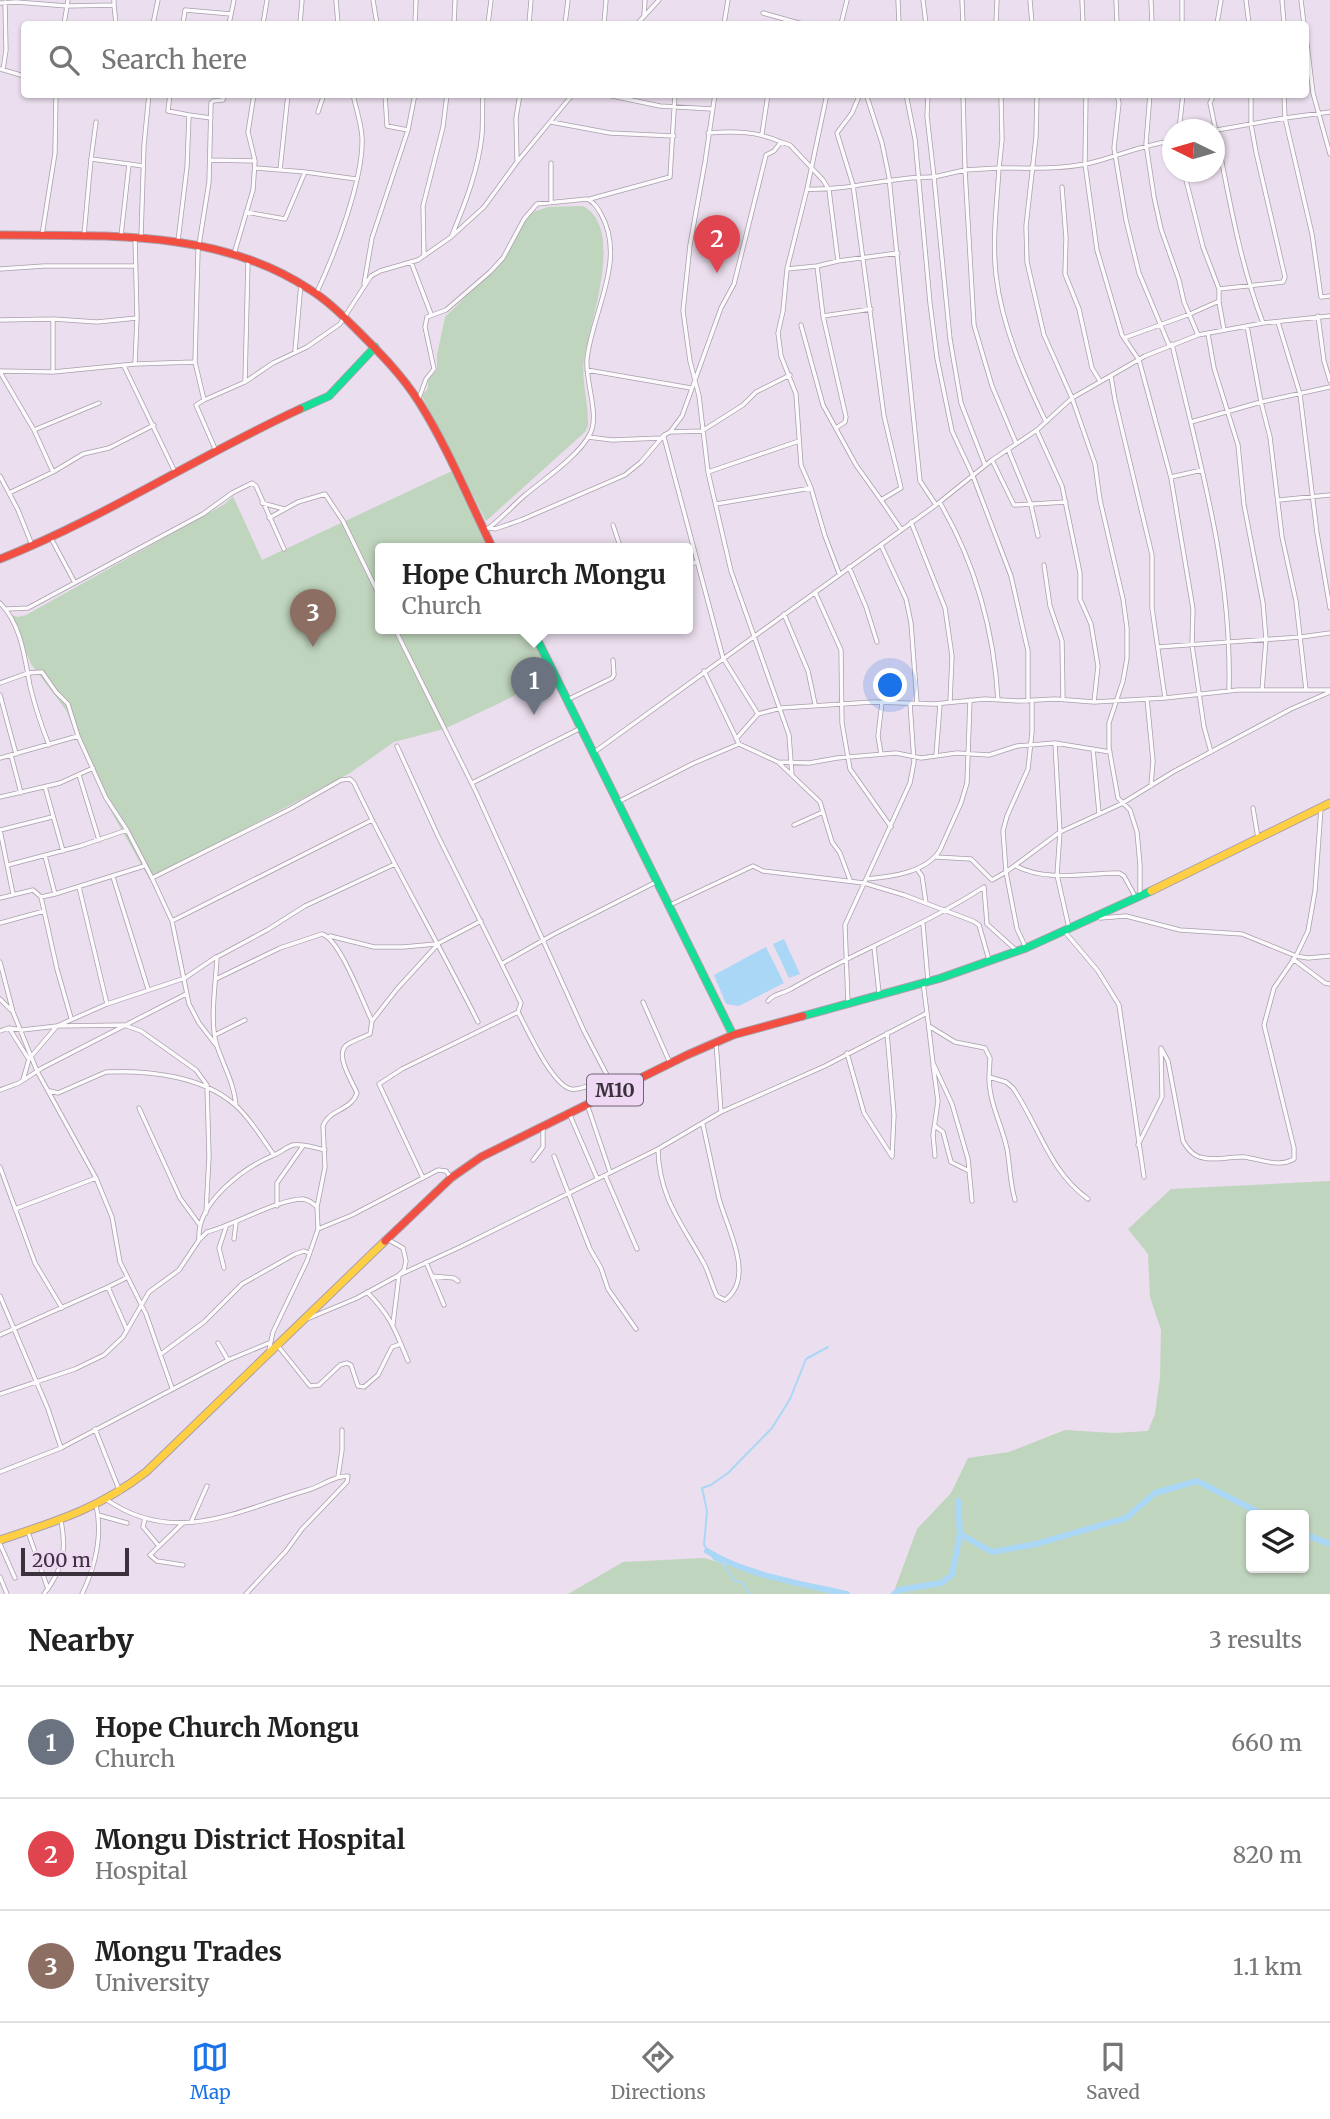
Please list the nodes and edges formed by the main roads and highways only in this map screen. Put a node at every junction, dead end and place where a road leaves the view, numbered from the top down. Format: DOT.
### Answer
graph roads {
  1 [pos="0,235"];
  2 [pos="375,347"];
  3 [pos="491,543"];
  4 [pos="0,559"];
  5 [pos="535,634"];
  6 [pos="1330,803"];
  7 [pos="733,1035"];
  8 [pos="0,1542"];
  1 -- 2 [label="main road"];
  2 -- 3 [label="main road"];
  2 -- 4 [label="main road"];
  5 -- 7 [label="main road"];
  6 -- 7 [label="main road, M10"];
  7 -- 8 [label="main road, M10"];
}
